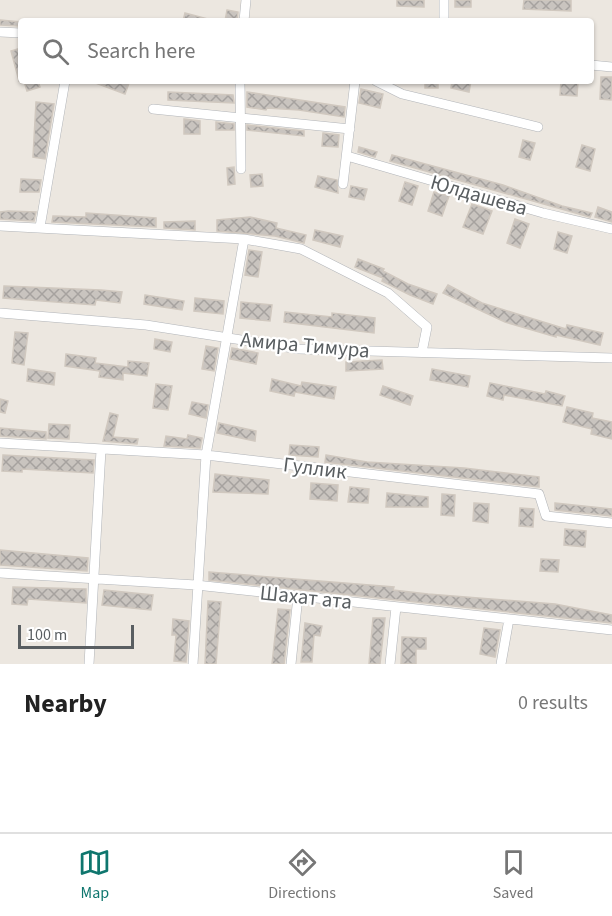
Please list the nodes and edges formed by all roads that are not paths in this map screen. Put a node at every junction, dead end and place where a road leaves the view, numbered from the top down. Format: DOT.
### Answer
graph roads {
  1 [pos="246,0"];
  2 [pos="444,0"];
  3 [pos="244,18"];
  4 [pos="444,18"];
  5 [pos="0,32"];
  6 [pos="18,33"];
  7 [pos="594,64"];
  8 [pos="612,67"];
  9 [pos="64,84"];
  10 [pos="240,84"];
  11 [pos="356,84"];
  12 [pos="382,84"];
  13 [pos="153,109"];
  14 [pos="238,118"];
  15 [pos="538,128"];
  16 [pos="350,129"];
  17 [pos="347,156"];
  18 [pos="241,169"];
  19 [pos="343,184"];
  20 [pos="0,226"];
  21 [pos="40,227"];
  22 [pos="612,229"];
  23 [pos="244,239"];
  24 [pos="0,313"];
  25 [pos="225,338"];
  26 [pos="422,352"];
  27 [pos="612,358"];
  28 [pos="0,443"];
  29 [pos="101,450"];
  30 [pos="206,455"];
  31 [pos="612,523"];
  32 [pos="0,573"];
  33 [pos="94,579"];
  34 [pos="196,585"];
  35 [pos="298,596"];
  36 [pos="396,607"];
  37 [pos="509,619"];
  38 [pos="612,630"];
  39 [pos="89,664"];
  40 [pos="193,664"];
  41 [pos="291,664"];
  42 [pos="390,664"];
  43 [pos="501,664"];
  1 -- 3 [label="street"];
  2 -- 4 [label="street"];
  5 -- 6 [label="street"];
  7 -- 8 [label="street"];
  9 -- 21 [label="street"];
  10 -- 14 [label="street"];
  11 -- 16 [label="street"];
  12 -- 15 [label="street"];
  13 -- 14 [label="street"];
  14 -- 16 [label="street"];
  14 -- 18 [label="street"];
  16 -- 17 [label="street"];
  17 -- 19 [label="street"];
  17 -- 22 [label="street, Юлдашева"];
  20 -- 21 [label="street"];
  21 -- 23 [label="street"];
  23 -- 25 [label="street"];
  23 -- 26 [label="street"];
  24 -- 25 [label="street, Амира Тимура"];
  25 -- 26 [label="street, Амира Тимура"];
  25 -- 30 [label="street"];
  26 -- 27 [label="street, Амира Тимура"];
  28 -- 29 [label="street, Гуллик"];
  29 -- 30 [label="street, Гуллик"];
  29 -- 33 [label="street"];
  30 -- 31 [label="street, Гуллик"];
  30 -- 34 [label="street"];
  32 -- 33 [label="street, Шахат ата"];
  33 -- 34 [label="street, Шахат ата"];
  33 -- 39 [label="street"];
  34 -- 35 [label="street, Шахат ата"];
  34 -- 40 [label="street"];
  35 -- 36 [label="street, Шахат ата"];
  35 -- 41 [label="street"];
  36 -- 37 [label="street, Шахат ата"];
  36 -- 42 [label="street"];
  37 -- 38 [label="street, Шахат ата"];
  37 -- 43 [label="street"];
}
